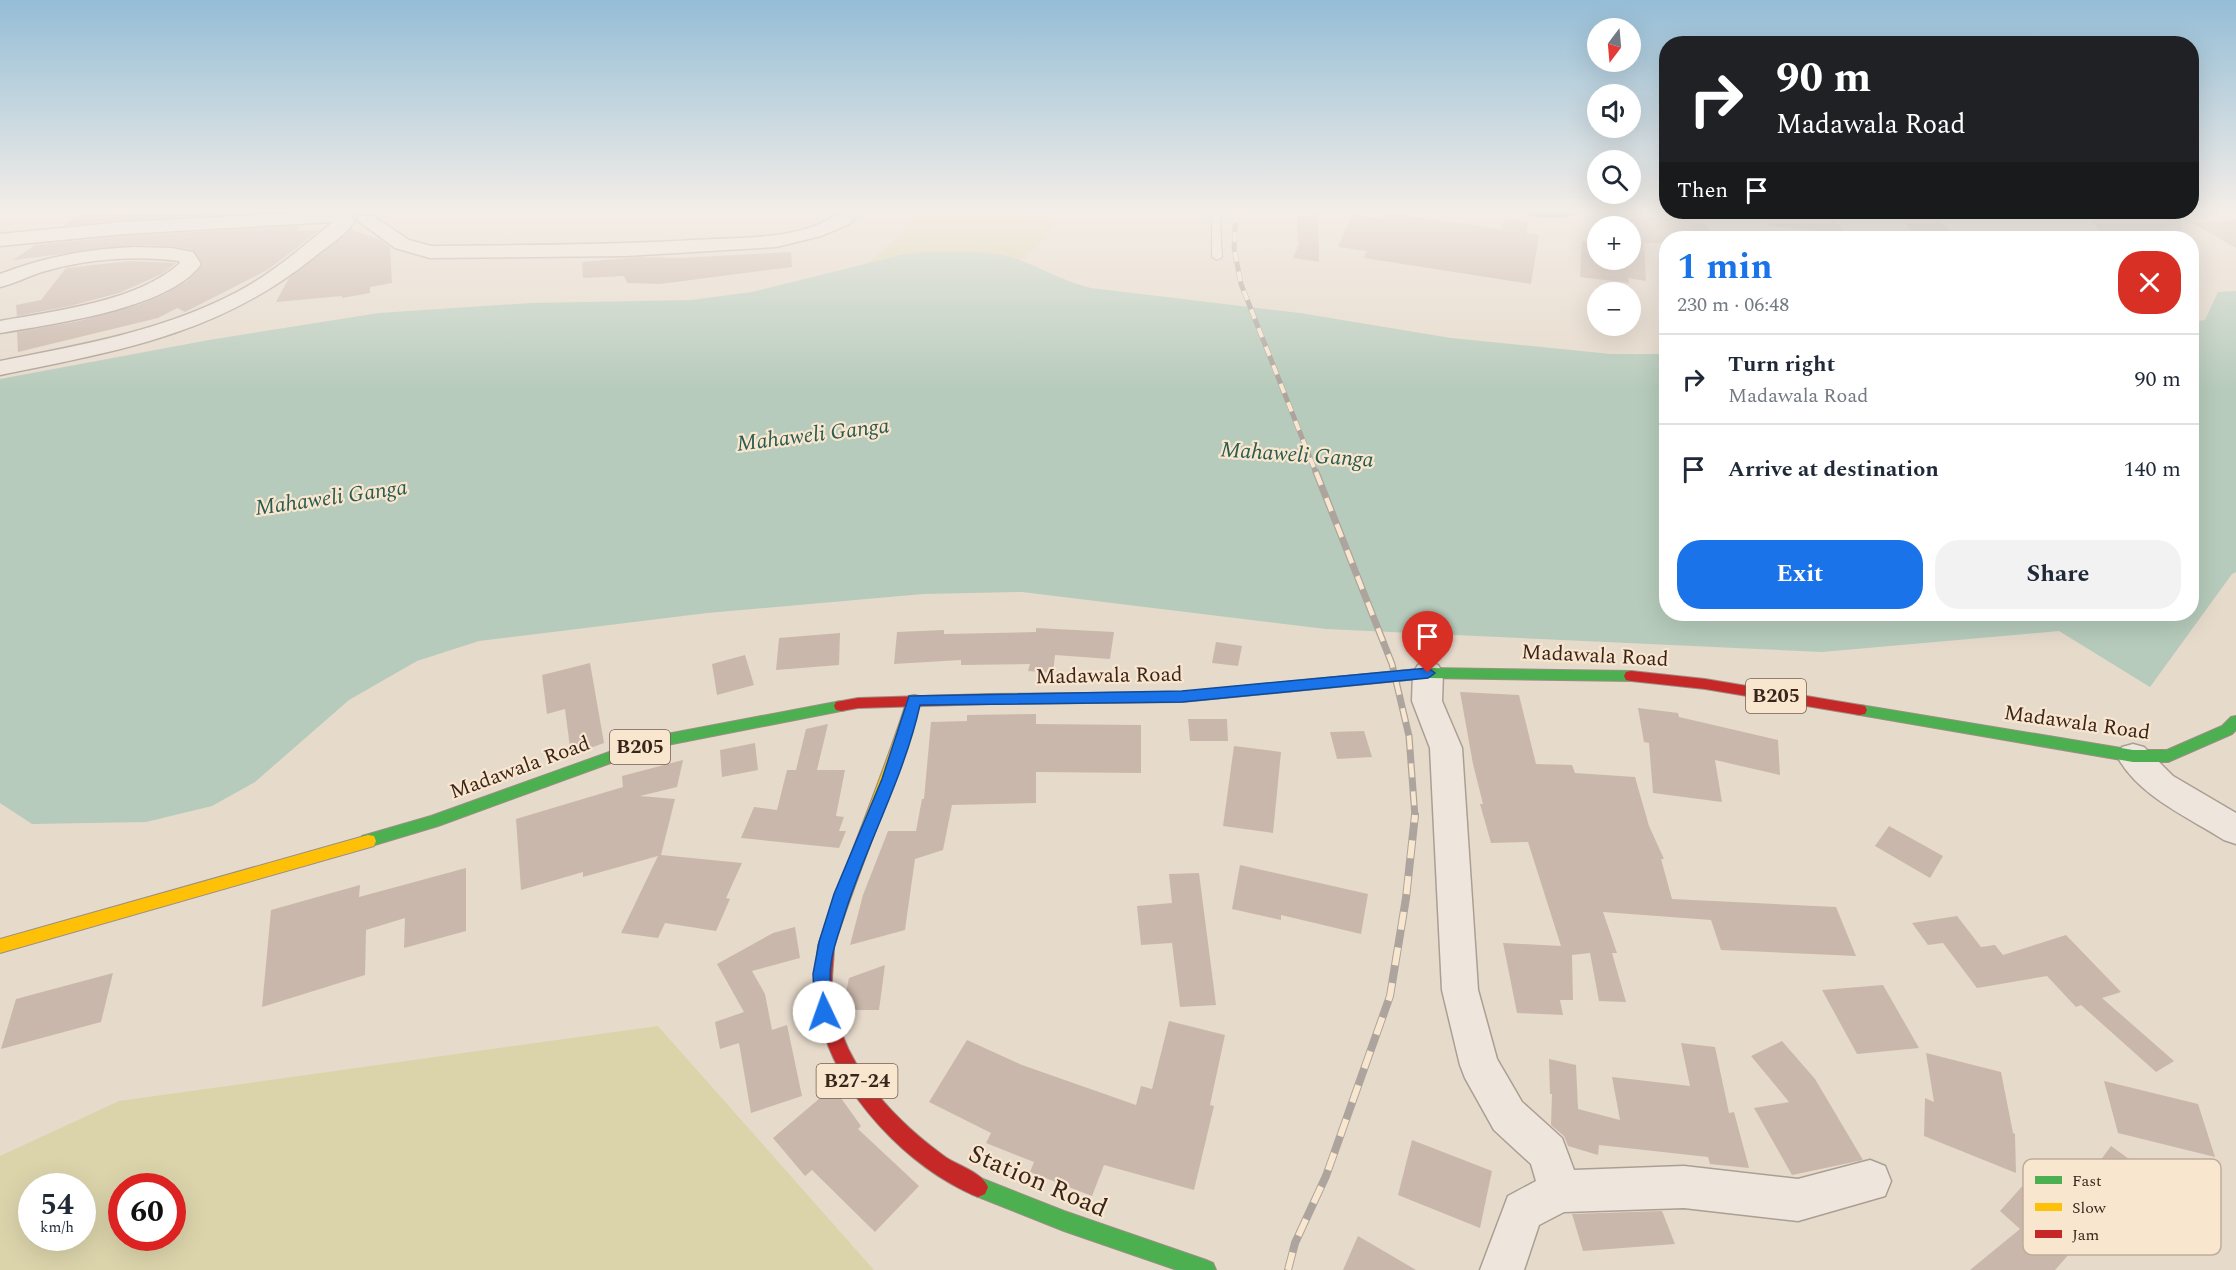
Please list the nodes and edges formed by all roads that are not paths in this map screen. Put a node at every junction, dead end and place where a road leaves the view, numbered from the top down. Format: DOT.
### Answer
graph roads {
  1 [pos="26,271"];
  2 [pos="183,271"];
  3 [pos="282,271"];
  4 [pos="0,281"];
  5 [pos="0,327"];
  6 [pos="0,368"];
  7 [pos="1428,673"];
  8 [pos="914,700"];
  9 [pos="2236,721"];
  10 [pos="2133,756"];
  11 [pos="2236,830"];
  12 [pos="0,946"];
  13 [pos="1870,1180"];
  14 [pos="1560,1191"];
  15 [pos="1206,1270"];
  16 [pos="1502,1270"];
  1 -- 4 [label="street"];
  2 -- 5 [label="street"];
  3 -- 6 [label="street"];
  7 -- 8 [label="main road, Madawala Road / B205"];
  7 -- 10 [label="main road, Madawala Road / B205"];
  7 -- 14 [label="street"];
  8 -- 12 [label="main road, Madawala Road / B205"];
  8 -- 15 [label="main road, Station Road / B27-24"];
  9 -- 10 [label="main road, Madawala Road / B205"];
  10 -- 11 [label="street"];
  13 -- 14 [label="street"];
  14 -- 16 [label="street"];
}
